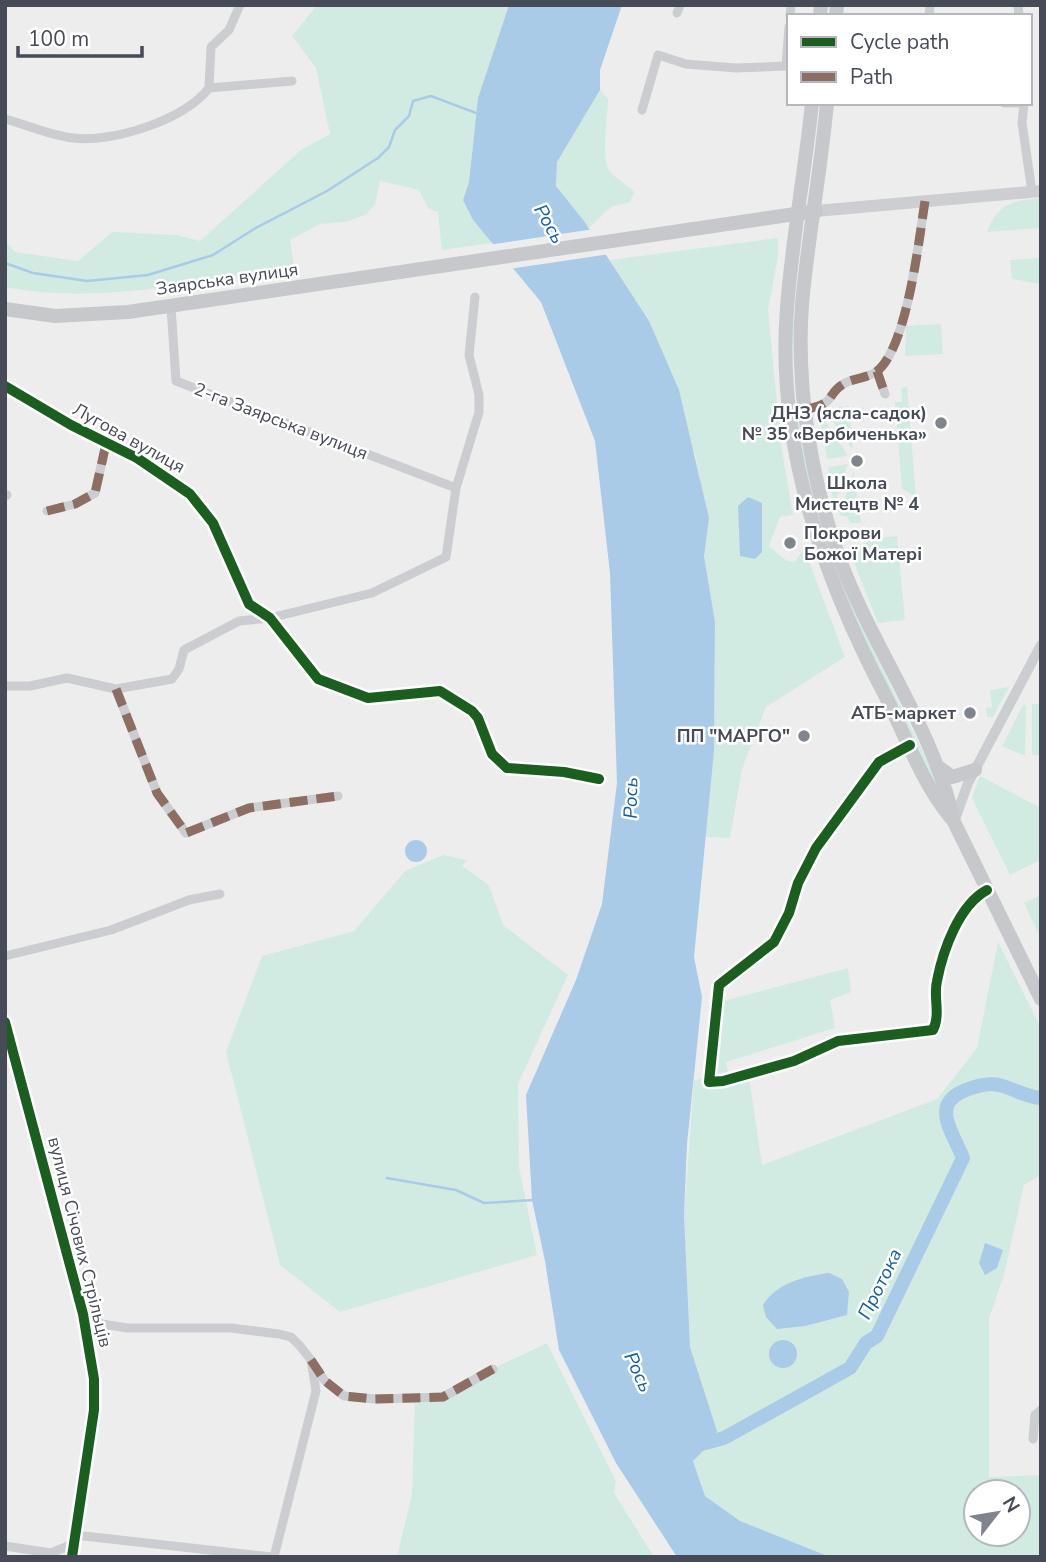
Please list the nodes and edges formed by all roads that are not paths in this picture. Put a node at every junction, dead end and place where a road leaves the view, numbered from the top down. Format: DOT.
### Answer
graph roads {
  1 [pos="240,5"];
  2 [pos="787,53"];
  3 [pos="292,81"];
  4 [pos="209,88"];
  5 [pos="812,105"];
  6 [pos="827,105"];
  7 [pos="1024,105"];
  8 [pos="642,110"];
  9 [pos="5,119"];
  10 [pos="1036,191"];
  11 [pos="925,201"];
  12 [pos="816,211"];
  13 [pos="800,212"];
  14 [pos="475,297"];
  15 [pos="171,307"];
  16 [pos="5,309"];
  17 [pos="877,371"];
  18 [pos="5,386"];
  19 [pos="885,394"];
  20 [pos="807,409"];
  21 [pos="106,444"];
  22 [pos="456,488"];
  23 [pos="47,511"];
  24 [pos="270,618"];
  25 [pos="1041,645"];
  26 [pos="5,686"];
  27 [pos="116,689"];
  28 [pos="910,745"];
  29 [pos="936,765"];
  30 [pos="975,770"];
  31 [pos="599,779"];
  32 [pos="338,796"];
  33 [pos="954,822"];
  34 [pos="987,890"];
  35 [pos="220,894"];
  36 [pos="5,956"];
  37 [pos="1041,999"];
  38 [pos="5,1022"];
  39 [pos="83,1314"];
  40 [pos="311,1360"];
  41 [pos="493,1369"];
  42 [pos="1041,1410"];
  43 [pos="1033,1439"];
  44 [pos="74,1539"];
  45 [pos="5,1546"];
  46 [pos="72,1557"];
  47 [pos="273,1557"];
  1 -- 4 [label="street"];
  2 -- 8 [label="street"];
  3 -- 4 [label="street"];
  4 -- 9 [label="street"];
  5 -- 13 [label="main road"];
  6 -- 12 [label="main road"];
  7 -- 10 [label="street"];
  10 -- 11 [label="main road"];
  11 -- 12 [label="main road"];
  11 -- 17 [label="street"];
  12 -- 13 [label="main road"];
  12 -- 20 [label="main road"];
  13 -- 15 [label="main road, Заярська вулиця"];
  13 -- 28 [label="main road"];
  14 -- 22 [label="street"];
  15 -- 16 [label="main road, Заярська вулиця"];
  15 -- 22 [label="street, 2-га Заярська вулиця"];
  17 -- 19 [label="street"];
  17 -- 20 [label="street"];
  18 -- 21 [label="street, Лугова вулиця"];
  20 -- 29 [label="main road"];
  21 -- 23 [label="street, Лугова вулиця"];
  21 -- 24 [label="street, Лугова вулиця"];
  22 -- 24 [label="street"];
  24 -- 27 [label="street"];
  24 -- 31 [label="street, Лугова вулиця"];
  25 -- 30 [label="street"];
  26 -- 27 [label="street"];
  27 -- 32 [label="street"];
  28 -- 33 [label="main road"];
  28 -- 34 [label="street"];
  29 -- 30 [label="main road"];
  29 -- 33 [label="main road"];
  30 -- 33 [label="street"];
  33 -- 34 [label="main road"];
  34 -- 37 [label="main road"];
  35 -- 36 [label="street"];
  38 -- 39 [label="street, вулиця Січових Стрільців"];
  39 -- 40 [label="street"];
  39 -- 44 [label="street, вулиця Січових Стрільців"];
  40 -- 41 [label="street"];
  40 -- 47 [label="street"];
  42 -- 43 [label="street"];
  44 -- 45 [label="street"];
  44 -- 46 [label="street, вулиця Січових Стрільців"];
  44 -- 47 [label="street"];
}
